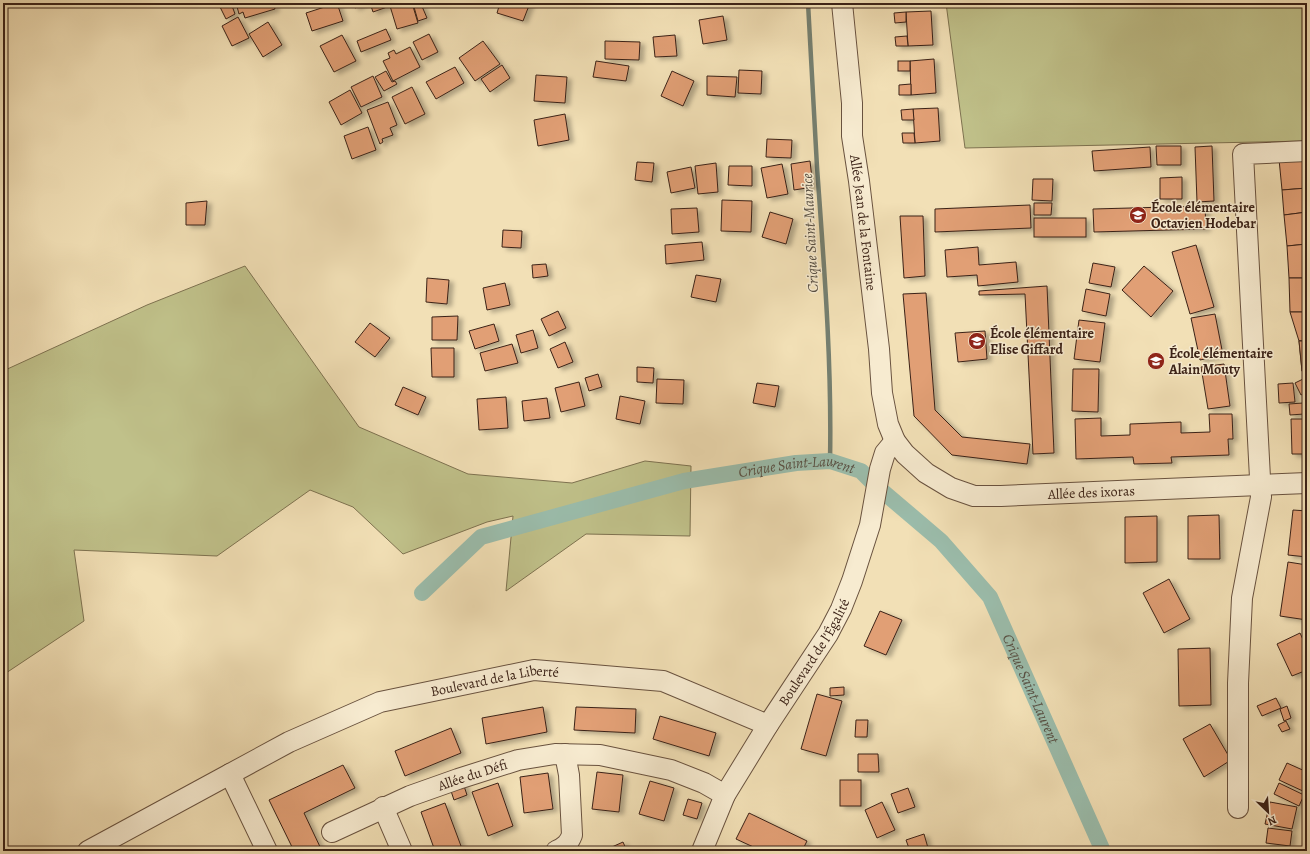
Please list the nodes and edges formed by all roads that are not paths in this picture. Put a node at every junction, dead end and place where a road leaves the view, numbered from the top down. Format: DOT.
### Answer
graph roads {
  1 [pos="842,3"];
  2 [pos="1307,151"];
  3 [pos="895,441"];
  4 [pos="1307,483"];
  5 [pos="1261,485"];
  6 [pos="768,725"];
  7 [pos="565,754"];
  8 [pos="230,774"];
  9 [pos="725,795"];
  10 [pos="383,807"];
  11 [pos="1238,808"];
  12 [pos="332,832"];
  13 [pos="88,851"];
  14 [pos="266,851"];
  15 [pos="402,851"];
  16 [pos="556,851"];
  17 [pos="702,851"];
  1 -- 3 [label="street, Allée Jean de la Fontaine"];
  2 -- 5 [label="street"];
  3 -- 5 [label="street, Allée des ixoras"];
  3 -- 6 [label="street, Boulevard de l'Égalité"];
  4 -- 5 [label="street, Allée des ixoras"];
  5 -- 11 [label="street"];
  6 -- 8 [label="street, Boulevard de la Liberté"];
  6 -- 9 [label="street, Boulevard de l'Égalité"];
  7 -- 9 [label="street, Allée du Défi"];
  7 -- 10 [label="street, Allée du Défi"];
  7 -- 16 [label="street"];
  8 -- 13 [label="street, Boulevard de la Liberté"];
  8 -- 14 [label="street"];
  9 -- 17 [label="street, Boulevard de l'Égalité"];
  10 -- 12 [label="street, Allée du Défi"];
  10 -- 15 [label="street"];
}
